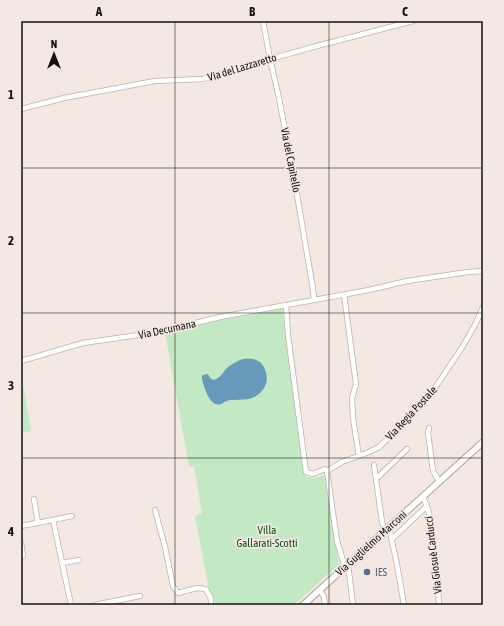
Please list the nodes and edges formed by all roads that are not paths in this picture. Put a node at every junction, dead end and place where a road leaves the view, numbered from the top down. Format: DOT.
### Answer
graph roads {
  1 [pos="263,21"];
  2 [pos="414,21"];
  3 [pos="270,59"];
  4 [pos="21,109"];
  5 [pos="483,271"];
  6 [pos="344,295"];
  7 [pos="314,300"];
  8 [pos="286,305"];
  9 [pos="483,307"];
  10 [pos="21,361"];
  11 [pos="429,428"];
  12 [pos="483,442"];
  13 [pos="407,449"];
  14 [pos="359,456"];
  15 [pos="374,465"];
  16 [pos="327,471"];
  17 [pos="376,479"];
  18 [pos="439,481"];
  19 [pos="423,496"];
  20 [pos="34,499"];
  21 [pos="427,506"];
  22 [pos="155,510"];
  23 [pos="72,516"];
  24 [pos="53,520"];
  25 [pos="38,523"];
  26 [pos="22,526"];
  27 [pos="387,529"];
  28 [pos="392,539"];
  29 [pos="21,543"];
  30 [pos="23,556"];
  31 [pos="79,560"];
  32 [pos="62,563"];
  33 [pos="347,566"];
  34 [pos="320,590"];
  35 [pos="140,596"];
  36 [pos="110,603"];
  37 [pos="70,605"];
  38 [pos="94,605"];
  39 [pos="211,605"];
  40 [pos="303,605"];
  41 [pos="325,605"];
  42 [pos="353,605"];
  43 [pos="404,605"];
  44 [pos="439,605"];
  1 -- 3 [label="street, Via del Capitello"];
  2 -- 3 [label="street, Via del Lazzaretto"];
  3 -- 4 [label="street, Via del Lazzaretto"];
  3 -- 7 [label="street, Via del Capitello"];
  5 -- 6 [label="street, Via Decumana"];
  6 -- 7 [label="street, Via Decumana"];
  6 -- 14 [label="street"];
  7 -- 8 [label="street, Via Decumana"];
  8 -- 10 [label="street, Via Decumana"];
  8 -- 16 [label="street, Via Regia Postale"];
  9 -- 14 [label="street, Via Regia Postale"];
  11 -- 18 [label="street"];
  12 -- 18 [label="street, Via Guglielmo Marconi"];
  13 -- 17 [label="street"];
  14 -- 16 [label="street, Via Regia Postale"];
  15 -- 17 [label="street"];
  16 -- 33 [label="street"];
  17 -- 27 [label="street"];
  18 -- 19 [label="street, Via Guglielmo Marconi"];
  19 -- 21 [label="street, Via Giosuè Carducci"];
  19 -- 27 [label="street, Via Guglielmo Marconi"];
  20 -- 25 [label="street"];
  21 -- 28 [label="street, Via Giosuè Carducci"];
  21 -- 44 [label="street, Via Giosuè Carducci"];
  22 -- 39 [label="street"];
  23 -- 24 [label="street"];
  24 -- 25 [label="street"];
  24 -- 32 [label="street"];
  25 -- 26 [label="street"];
  27 -- 28 [label="street"];
  27 -- 33 [label="street, Via Guglielmo Marconi"];
  28 -- 43 [label="street"];
  29 -- 30 [label="street"];
  31 -- 32 [label="street"];
  32 -- 37 [label="street"];
  33 -- 34 [label="street, Via Guglielmo Marconi"];
  33 -- 42 [label="street"];
  34 -- 40 [label="street, Via Guglielmo Marconi"];
  34 -- 41 [label="street"];
  35 -- 36 [label="street"];
  36 -- 38 [label="street"];
}
